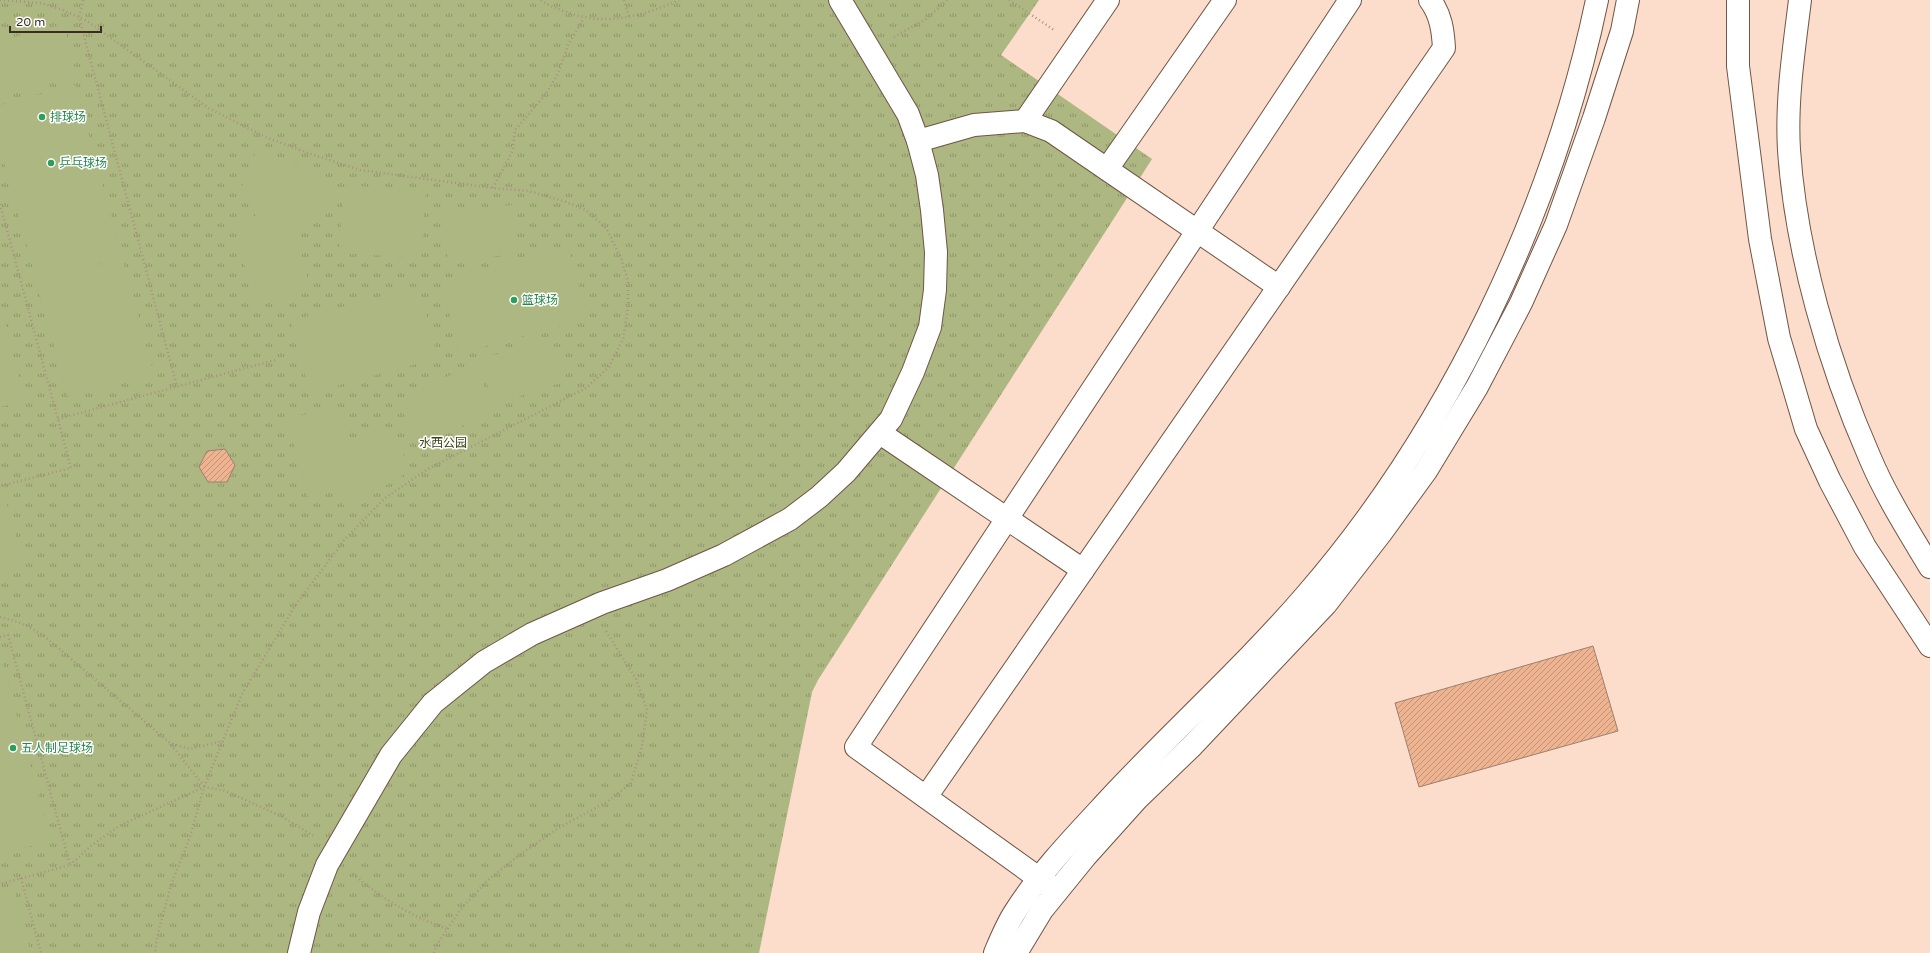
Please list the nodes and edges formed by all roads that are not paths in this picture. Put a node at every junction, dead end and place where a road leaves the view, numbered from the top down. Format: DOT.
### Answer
graph roads {
  1 [pos="840,0"];
  2 [pos="1108,0"];
  3 [pos="1225,0"];
  4 [pos="1350,0"];
  5 [pos="1430,0"];
  6 [pos="1597,0"];
  7 [pos="1628,0"];
  8 [pos="1738,0"];
  9 [pos="1800,0"];
  10 [pos="1025,121"];
  11 [pos="918,141"];
  12 [pos="1107,169"];
  13 [pos="1197,231"];
  14 [pos="1279,287"];
  15 [pos="880,433"];
  16 [pos="1007,519"];
  17 [pos="1930,566"];
  18 [pos="1083,570"];
  19 [pos="1930,646"];
  20 [pos="926,797"];
  21 [pos="1048,885"];
  22 [pos="299,953"];
  23 [pos="995,953"];
  24 [pos="1016,953"];
  1 -- 11 [label="main road"];
  2 -- 10 [label="main road"];
  3 -- 12 [label="main road"];
  4 -- 13 [label="main road"];
  5 -- 14 [label="main road"];
  6 -- 21 [label="main road"];
  7 -- 21 [label="main road"];
  8 -- 19 [label="main road"];
  9 -- 17 [label="main road"];
  10 -- 11 [label="main road"];
  10 -- 12 [label="main road"];
  11 -- 15 [label="main road"];
  12 -- 13 [label="main road"];
  13 -- 14 [label="main road"];
  13 -- 16 [label="main road"];
  14 -- 18 [label="main road"];
  15 -- 16 [label="main road"];
  15 -- 22 [label="main road"];
  16 -- 18 [label="main road"];
  16 -- 20 [label="main road"];
  18 -- 20 [label="main road"];
  20 -- 21 [label="main road"];
  21 -- 23 [label="main road"];
  21 -- 24 [label="main road"];
}
